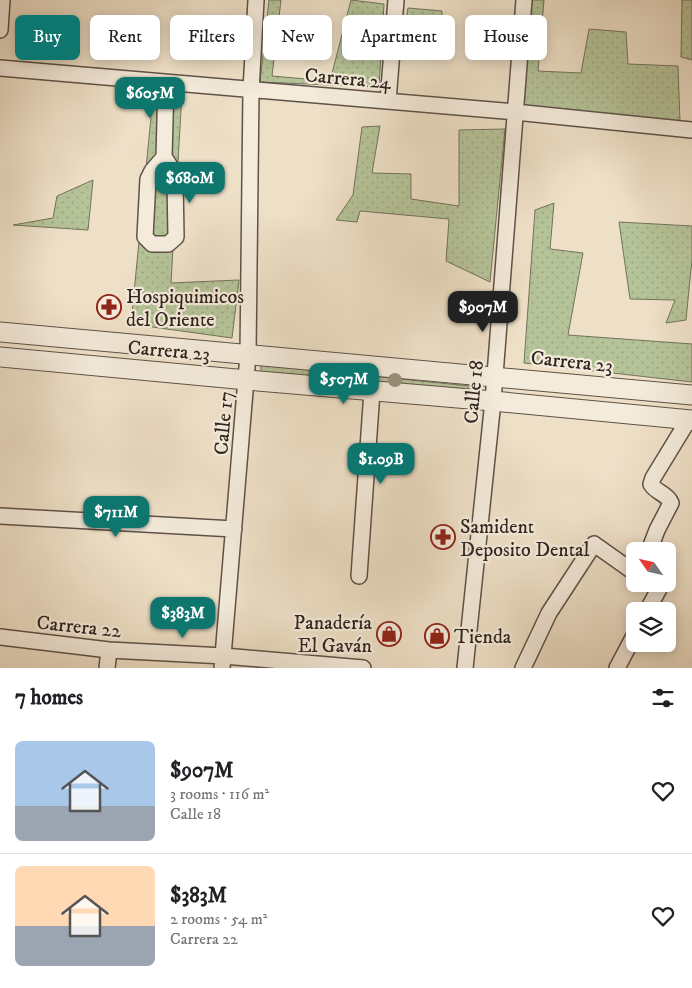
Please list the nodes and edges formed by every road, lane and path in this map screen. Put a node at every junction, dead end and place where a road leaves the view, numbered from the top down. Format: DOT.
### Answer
graph roads {
  1 [pos="2,0"];
  2 [pos="256,0"];
  3 [pos="396,0"];
  4 [pos="524,0"];
  5 [pos="0,30"];
  6 [pos="0,68"];
  7 [pos="166,83"];
  8 [pos="251,90"];
  9 [pos="388,101"];
  10 [pos="515,112"];
  11 [pos="692,130"];
  12 [pos="164,157"];
  13 [pos="0,332"];
  14 [pos="248,355"];
  15 [pos="0,357"];
  16 [pos="495,376"];
  17 [pos="247,380"];
  18 [pos="372,391"];
  19 [pos="692,396"];
  20 [pos="493,401"];
  21 [pos="691,420"];
  22 [pos="0,516"];
  23 [pos="234,529"];
  24 [pos="652,542"];
  25 [pos="626,567"];
  26 [pos="359,576"];
  27 [pos="0,637"];
  28 [pos="109,650"];
  29 [pos="626,651"];
  30 [pos="223,662"];
  31 [pos="107,668"];
  32 [pos="363,668"];
  33 [pos="465,668"];
  34 [pos="522,668"];
  35 [pos="617,668"];
  1 -- 5 [label="street"];
  2 -- 8 [label="street, Calle 17"];
  3 -- 9 [label="street"];
  4 -- 10 [label="street, Calle 18"];
  6 -- 7 [label="street, Carrera 24"];
  7 -- 8 [label="street, Carrera 24"];
  7 -- 12 [label="street"];
  8 -- 9 [label="street, Carrera 24"];
  8 -- 14 [label="street, Calle 17"];
  9 -- 10 [label="street, Carrera 24"];
  10 -- 11 [label="street, Carrera 24"];
  10 -- 16 [label="street, Calle 18"];
  12 -- 12 [label="street"];
  13 -- 14 [label="street, Carrera 23"];
  14 -- 16 [label="street, Carrera 23"];
  14 -- 17 [label="street, Calle 17"];
  15 -- 17 [label="street, Carrera 23"];
  16 -- 19 [label="street, Carrera 23"];
  16 -- 20 [label="street, Calle 18"];
  17 -- 18 [label="street, Carrera 23"];
  17 -- 23 [label="street, Calle 17"];
  18 -- 20 [label="street, Carrera 23"];
  18 -- 26 [label="street"];
  20 -- 21 [label="street, Carrera 23"];
  20 -- 33 [label="street, Calle 18"];
  21 -- 24 [label="street"];
  22 -- 23 [label="street"];
  23 -- 30 [label="street, Calle 17"];
  25 -- 34 [label="street"];
  27 -- 28 [label="street, Carrera 22"];
  28 -- 30 [label="street, Carrera 22"];
  28 -- 31 [label="street"];
  29 -- 35 [label="street"];
  30 -- 32 [label="street, Carrera 22"];
}
